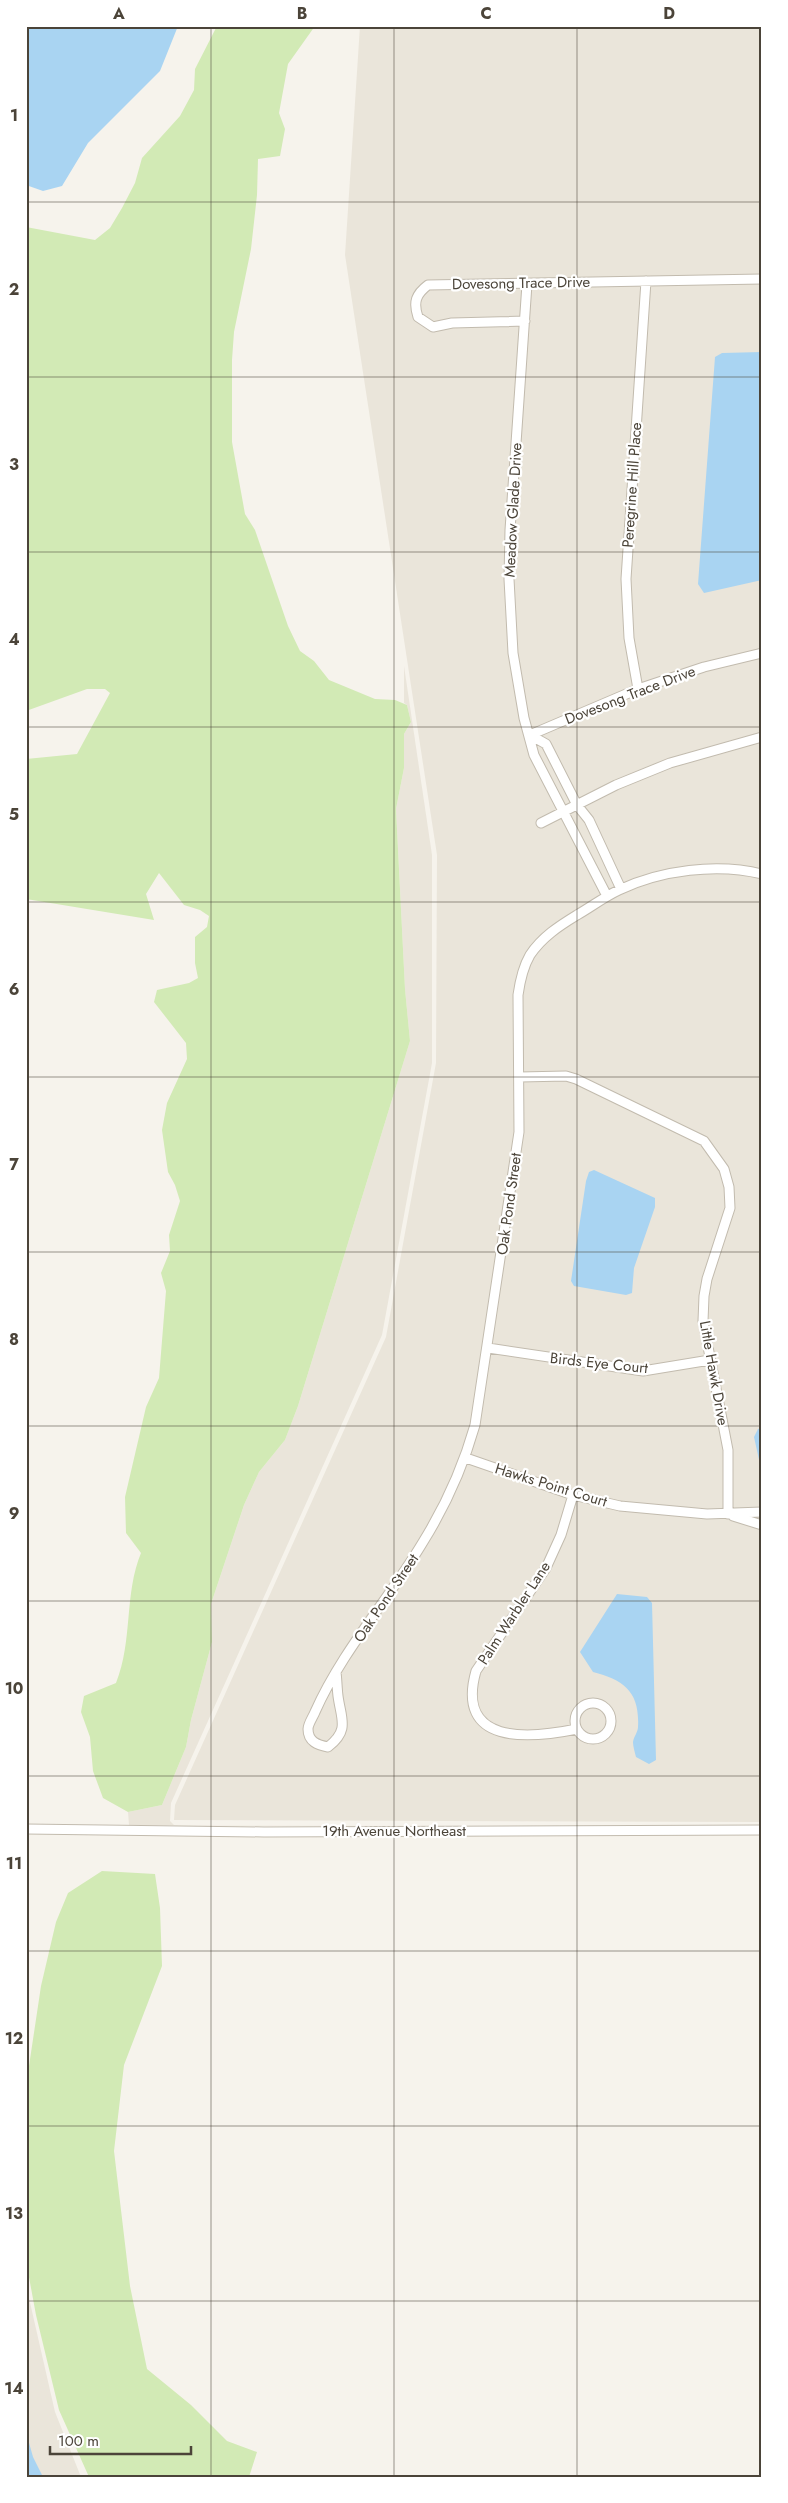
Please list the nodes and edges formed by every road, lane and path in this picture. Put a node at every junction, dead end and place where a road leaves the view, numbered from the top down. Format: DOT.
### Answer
graph roads {
  1 [pos="762,278"];
  2 [pos="646,281"];
  3 [pos="527,284"];
  4 [pos="525,321"];
  5 [pos="762,653"];
  6 [pos="638,689"];
  7 [pos="530,735"];
  8 [pos="762,736"];
  9 [pos="577,805"];
  10 [pos="563,812"];
  11 [pos="541,823"];
  12 [pos="762,874"];
  13 [pos="621,889"];
  14 [pos="607,896"];
  15 [pos="520,1076"];
  16 [pos="488,1348"];
  17 [pos="710,1360"];
  18 [pos="466,1458"];
  19 [pos="573,1495"];
  20 [pos="762,1512"];
  21 [pos="728,1514"];
  22 [pos="762,1525"];
  23 [pos="336,1672"];
  24 [pos="577,1729"];
  25 [pos="26,1829"];
  26 [pos="762,1830"];
  1 -- 2 [label="street, Dovesong Trace Drive"];
  2 -- 3 [label="street, Dovesong Trace Drive"];
  2 -- 6 [label="street, Peregrine Hill Place"];
  3 -- 4 [label="street, Meadow Glade Drive"];
  3 -- 4 [label="street, Dovesong Trace Drive"];
  4 -- 7 [label="street, Meadow Glade Drive"];
  5 -- 6 [label="street, Dovesong Trace Drive"];
  6 -- 7 [label="street, Dovesong Trace Drive"];
  7 -- 9 [label="street"];
  7 -- 10 [label="street, Meadow Glade Drive"];
  8 -- 9 [label="street"];
  9 -- 10 [label="street"];
  9 -- 13 [label="street"];
  10 -- 11 [label="street"];
  10 -- 14 [label="street, Meadow Glade Drive"];
  12 -- 13 [label="street, Oak Pond Street"];
  13 -- 14 [label="street, Oak Pond Street"];
  14 -- 15 [label="street, Oak Pond Street"];
  15 -- 16 [label="street, Oak Pond Street"];
  15 -- 17 [label="street, Little Hawk Drive"];
  16 -- 17 [label="street, Birds Eye Court"];
  16 -- 18 [label="street, Oak Pond Street"];
  17 -- 21 [label="street, Little Hawk Drive"];
  18 -- 19 [label="street, Hawks Point Court"];
  18 -- 23 [label="street, Oak Pond Street"];
  19 -- 21 [label="street, Hawks Point Court"];
  19 -- 24 [label="street, Palm Warbler Lane"];
  20 -- 21 [label="street, Hawks Point Court"];
  21 -- 22 [label="street, Hawks Point Court"];
  23 -- 23 [label="street, Oak Pond Street"];
  24 -- 24 [label="street"];
  25 -- 26 [label="street, 19th Avenue Northeast"];
}
